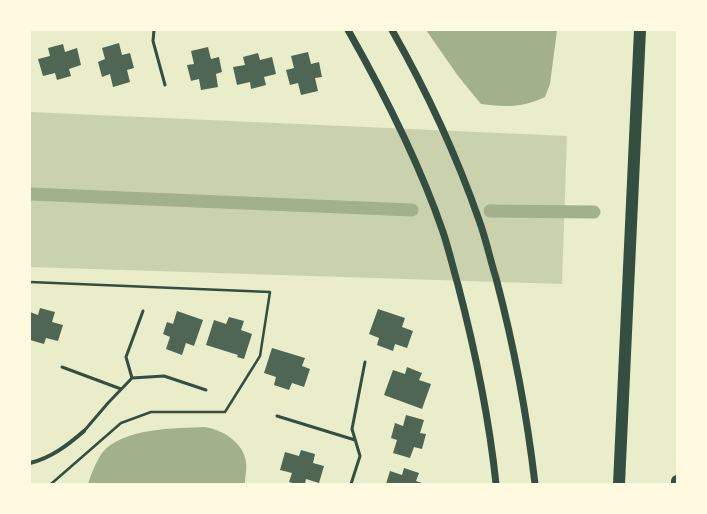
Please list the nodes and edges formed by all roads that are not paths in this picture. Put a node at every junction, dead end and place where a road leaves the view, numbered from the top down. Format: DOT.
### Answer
graph roads {
  1 [pos="154,30"];
  2 [pos="348,30"];
  3 [pos="392,30"];
  4 [pos="640,30"];
  5 [pos="165,85"];
  6 [pos="143,311"];
  7 [pos="365,362"];
  8 [pos="62,367"];
  9 [pos="132,378"];
  10 [pos="121,389"];
  11 [pos="206,390"];
  12 [pos="278,416"];
  13 [pos="84,431"];
  14 [pos="355,440"];
  15 [pos="30,463"];
  16 [pos="677,481"];
  17 [pos="351,484"];
  18 [pos="496,484"];
  19 [pos="535,484"];
  20 [pos="619,484"];
  21 [pos="677,484"];
  1 -- 5 [label="lane"];
  2 -- 18 [label="street"];
  3 -- 19 [label="street"];
  4 -- 20 [label="highway"];
  6 -- 9 [label="lane"];
  7 -- 14 [label="lane"];
  8 -- 10 [label="lane"];
  9 -- 10 [label="lane"];
  9 -- 11 [label="lane"];
  10 -- 13 [label="lane"];
  12 -- 14 [label="lane"];
  13 -- 15 [label="street"];
  14 -- 17 [label="lane"];
  16 -- 21 [label="highway"];
}
